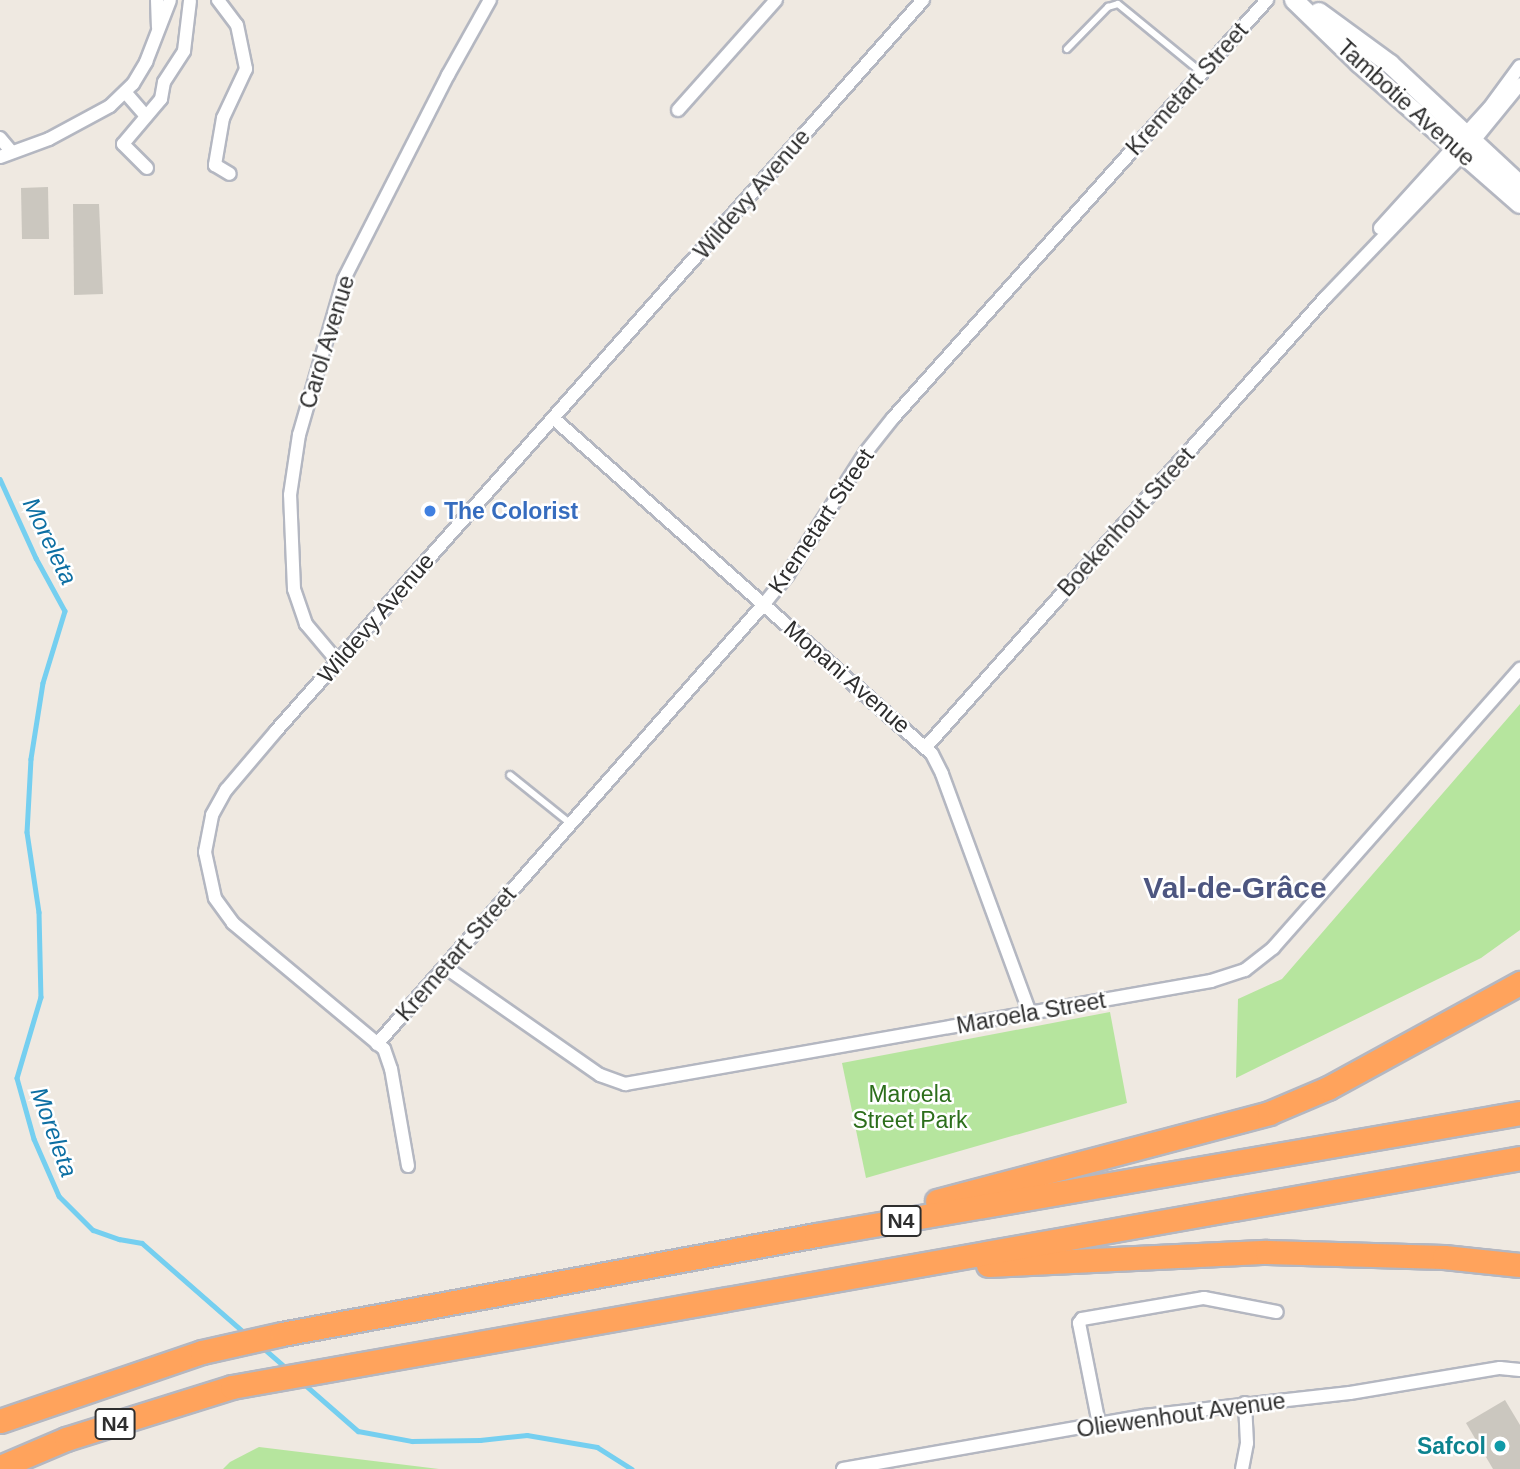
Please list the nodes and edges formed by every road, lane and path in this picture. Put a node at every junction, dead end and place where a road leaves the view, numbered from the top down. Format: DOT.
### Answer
graph roads {
  1 [pos="157,0"];
  2 [pos="172,0"];
  3 [pos="191,0"];
  4 [pos="218,0"];
  5 [pos="490,0"];
  6 [pos="776,0"];
  7 [pos="1267,0"];
  8 [pos="1294,0"];
  9 [pos="1300,0"];
  10 [pos="920,4"];
  11 [pos="157,38"];
  12 [pos="1067,49"];
  13 [pos="1520,66"];
  14 [pos="1202,73"];
  15 [pos="1520,84"];
  16 [pos="125,92"];
  17 [pos="678,110"];
  18 [pos="146,116"];
  19 [pos="0,138"];
  20 [pos="1463,144"];
  21 [pos="5,154"];
  22 [pos="147,168"];
  23 [pos="230,174"];
  24 [pos="1520,185"];
  25 [pos="1520,204"];
  26 [pos="553,418"];
  27 [pos="764,604"];
  28 [pos="338,662"];
  29 [pos="1520,669"];
  30 [pos="926,747"];
  31 [pos="510,775"];
  32 [pos="571,824"];
  33 [pos="445,967"];
  34 [pos="1520,983"];
  35 [pos="1031,1013"];
  36 [pos="377,1044"];
  37 [pos="1520,1113"];
  38 [pos="1520,1158"];
  39 [pos="408,1166"];
  40 [pos="816,1235"];
  41 [pos="1520,1265"];
  42 [pos="897,1269"];
  43 [pos="1277,1312"];
  44 [pos="1520,1370"];
  45 [pos="1245,1403"];
  46 [pos="0,1421"];
  47 [pos="1099,1424"];
  48 [pos="0,1467"];
  49 [pos="844,1469"];
  50 [pos="1242,1469"];
  1 -- 11 [label="street"];
  2 -- 3 [label="street"];
  2 -- 11 [label="street"];
  3 -- 18 [label="street"];
  4 -- 23 [label="street"];
  5 -- 28 [label="street, Carol Avenue"];
  6 -- 17 [label="street"];
  7 -- 14 [label="street, Kremetart Street"];
  8 -- 20 [label="main road, Tambotie Avenue"];
  9 -- 20 [label="main road, Tambotie Avenue"];
  10 -- 26 [label="street, Wildevy Avenue"];
  11 -- 16 [label="street"];
  12 -- 14 [label="lane"];
  13 -- 20 [label="street, Boekenhout Street"];
  14 -- 27 [label="street, Kremetart Street"];
  15 -- 20 [label="street, Boekenhout Street"];
  16 -- 18 [label="street"];
  16 -- 21 [label="street"];
  18 -- 22 [label="street"];
  19 -- 21 [label="street"];
  20 -- 24 [label="main road, Tambotie Avenue"];
  20 -- 25 [label="main road, Tambotie Avenue"];
  20 -- 30 [label="street, Boekenhout Street"];
  26 -- 27 [label="street, Mopani Avenue"];
  26 -- 28 [label="street, Wildevy Avenue"];
  27 -- 30 [label="street, Mopani Avenue"];
  27 -- 32 [label="street, Kremetart Street"];
  28 -- 36 [label="street, Wildevy Avenue"];
  29 -- 35 [label="street, Maroela Street"];
  30 -- 35 [label="street, Mopani Avenue"];
  31 -- 32 [label="lane"];
  32 -- 33 [label="street, Kremetart Street"];
  33 -- 35 [label="street, Maroela Street"];
  33 -- 36 [label="street, Kremetart Street"];
  34 -- 40 [label="highway"];
  36 -- 39 [label="street, Wildevy Avenue"];
  37 -- 40 [label="highway, N4"];
  38 -- 42 [label="highway, N4"];
  40 -- 46 [label="highway, N4"];
  41 -- 42 [label="highway"];
  42 -- 48 [label="highway, N4"];
  43 -- 47 [label="street"];
  44 -- 45 [label="street, Oliewenhout Avenue"];
  45 -- 47 [label="street, Oliewenhout Avenue"];
  45 -- 50 [label="street"];
  47 -- 49 [label="street, Oliewenhout Avenue"];
}
